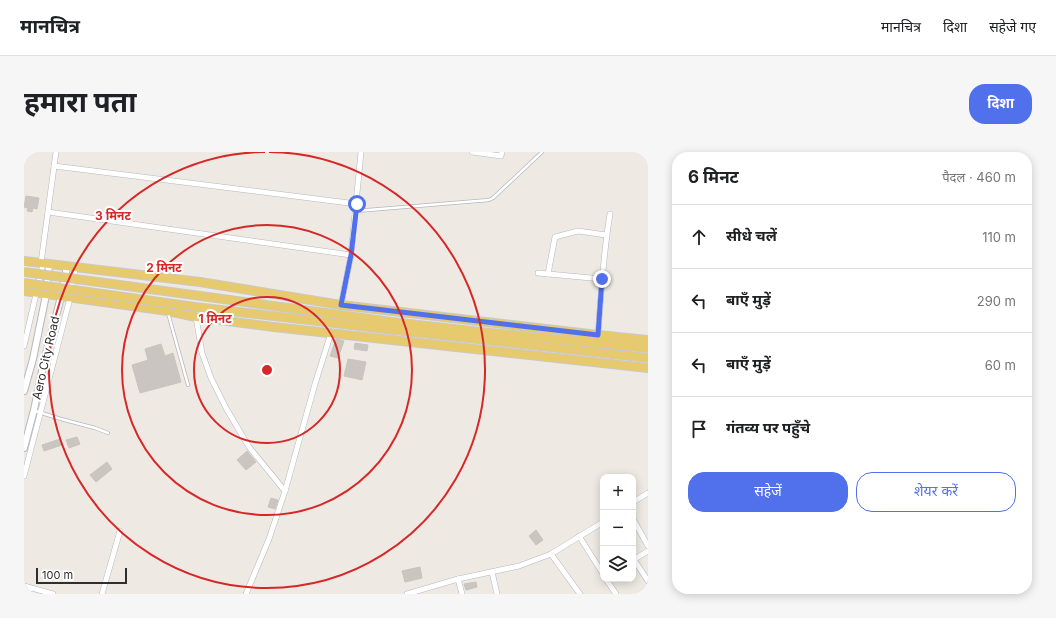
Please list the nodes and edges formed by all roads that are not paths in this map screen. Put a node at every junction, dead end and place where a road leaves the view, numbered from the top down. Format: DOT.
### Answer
graph roads {
  1 [pos="54,152"];
  2 [pos="361,152"];
  3 [pos="472,152"];
  4 [pos="502,152"];
  5 [pos="542,152"];
  6 [pos="54,166"];
  7 [pos="357,204"];
  8 [pos="356,211"];
  9 [pos="48,212"];
  10 [pos="610,214"];
  11 [pos="606,235"];
  12 [pos="351,255"];
  13 [pos="24,261"];
  14 [pos="44,264"];
  15 [pos="71,268"];
  16 [pos="24,272"];
  17 [pos="538,273"];
  18 [pos="548,274"];
  19 [pos="602,279"];
  20 [pos="24,283"];
  21 [pos="24,292"];
  22 [pos="36,293"];
  23 [pos="46,295"];
  24 [pos="61,297"];
  25 [pos="70,298"];
  26 [pos="341,305"];
  27 [pos="168,311"];
  28 [pos="196,317"];
  29 [pos="393,326"];
  30 [pos="331,333"];
  31 [pos="598,335"];
  32 [pos="648,340"];
  33 [pos="24,346"];
  34 [pos="648,348"];
  35 [pos="648,358"];
  36 [pos="648,368"];
  37 [pos="188,385"];
  38 [pos="24,391"];
  39 [pos="37,411"];
  40 [pos="108,433"];
  41 [pos="24,448"];
  42 [pos="24,476"];
  43 [pos="285,491"];
  44 [pos="648,493"];
  45 [pos="636,500"];
  46 [pos="600,524"];
  47 [pos="636,524"];
  48 [pos="120,530"];
  49 [pos="579,536"];
  50 [pos="648,546"];
  51 [pos="648,550"];
  52 [pos="551,554"];
  53 [pos="636,557"];
  54 [pos="636,563"];
  55 [pos="600,569"];
  56 [pos="492,572"];
  57 [pos="458,579"];
  58 [pos="648,581"];
  59 [pos="608,582"];
  60 [pos="24,586"];
  61 [pos="30,588"];
  62 [pos="426,591"];
  63 [pos="28,594"];
  64 [pos="53,594"];
  65 [pos="102,594"];
  66 [pos="246,594"];
  67 [pos="406,594"];
  68 [pos="462,594"];
  69 [pos="497,594"];
  70 [pos="580,594"];
  71 [pos="616,594"];
  1 -- 6 [label="street"];
  2 -- 7 [label="street"];
  3 -- 4 [label="street"];
  5 -- 8 [label="lane"];
  6 -- 7 [label="street"];
  6 -- 9 [label="street"];
  7 -- 8 [label="street"];
  8 -- 12 [label="street"];
  9 -- 12 [label="street"];
  9 -- 14 [label="street"];
  10 -- 11 [label="street"];
  11 -- 18 [label="street"];
  11 -- 19 [label="street"];
  12 -- 26 [label="street"];
  13 -- 14 [label="main road"];
  14 -- 15 [label="main road"];
  14 -- 22 [label="street"];
  14 -- 23 [label="street, Aero City Road"];
  15 -- 24 [label="street, Aero City Road"];
  15 -- 25 [label="street"];
  15 -- 26 [label="main road"];
  16 -- 29 [label="main road, bridge"];
  17 -- 18 [label="street"];
  18 -- 19 [label="street"];
  19 -- 31 [label="street"];
  20 -- 29 [label="main road, bridge"];
  21 -- 22 [label="main road"];
  22 -- 23 [label="main road"];
  22 -- 33 [label="street"];
  23 -- 24 [label="main road"];
  23 -- 38 [label="street, Aero City Road"];
  24 -- 25 [label="main road"];
  24 -- 39 [label="street, Aero City Road"];
  25 -- 27 [label="main road"];
  25 -- 39 [label="street"];
  26 -- 31 [label="main road"];
  27 -- 28 [label="main road"];
  27 -- 37 [label="lane"];
  28 -- 30 [label="main road"];
  28 -- 43 [label="street"];
  29 -- 34 [label="main road"];
  29 -- 35 [label="main road"];
  30 -- 36 [label="main road"];
  30 -- 43 [label="street"];
  31 -- 32 [label="main road"];
  39 -- 40 [label="lane"];
  39 -- 41 [label="street, Aero City Road"];
  39 -- 42 [label="street"];
  43 -- 66 [label="street"];
  44 -- 45 [label="street"];
  46 -- 49 [label="street"];
  47 -- 50 [label="street"];
  48 -- 65 [label="street"];
  49 -- 52 [label="street"];
  49 -- 55 [label="street"];
  51 -- 53 [label="street"];
  52 -- 56 [label="street"];
  52 -- 70 [label="street"];
  54 -- 58 [label="street"];
  56 -- 57 [label="street"];
  56 -- 69 [label="street"];
  57 -- 62 [label="street"];
  57 -- 68 [label="street"];
  59 -- 71 [label="street"];
  60 -- 61 [label="street"];
  61 -- 63 [label="street"];
  61 -- 64 [label="street"];
  62 -- 67 [label="street"];
}
